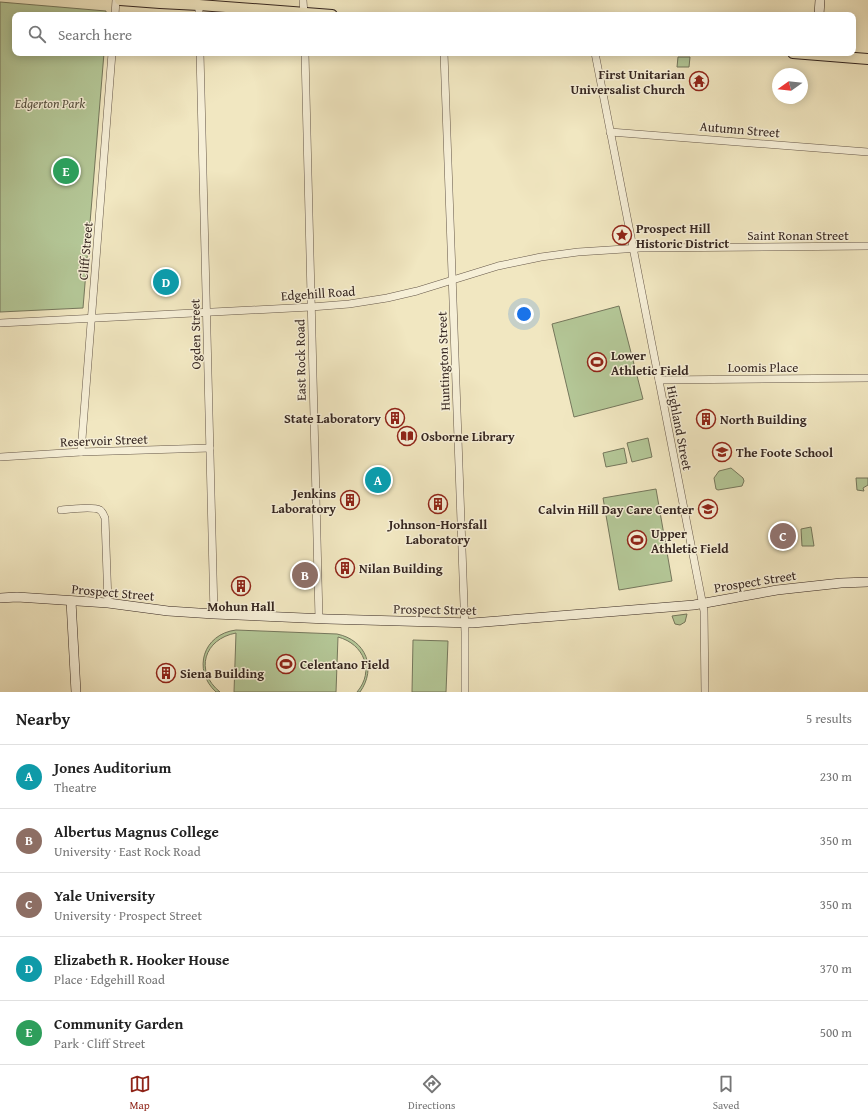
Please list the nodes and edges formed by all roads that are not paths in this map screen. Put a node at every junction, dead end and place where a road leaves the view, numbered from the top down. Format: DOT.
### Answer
graph roads {
  1 [pos="116,0"];
  2 [pos="120,0"];
  3 [pos="303,0"];
  4 [pos="820,0"];
  5 [pos="161,2"];
  6 [pos="199,10"];
  7 [pos="115,12"];
  8 [pos="252,12"];
  9 [pos="304,12"];
  10 [pos="819,12"];
  11 [pos="112,56"];
  12 [pos="200,56"];
  13 [pos="305,56"];
  14 [pos="444,56"];
  15 [pos="596,56"];
  16 [pos="837,56"];
  17 [pos="868,59"];
  18 [pos="610,132"];
  19 [pos="868,152"];
  20 [pos="868,246"];
  21 [pos="632,248"];
  22 [pos="452,280"];
  23 [pos="311,307"];
  24 [pos="207,312"];
  25 [pos="92,318"];
  26 [pos="0,323"];
  27 [pos="868,378"];
  28 [pos="658,380"];
  29 [pos="210,448"];
  30 [pos="81,452"];
  31 [pos="0,457"];
  32 [pos="60,510"];
  33 [pos="868,582"];
  34 [pos="0,598"];
  35 [pos="71,601"];
  36 [pos="108,603"];
  37 [pos="702,603"];
  38 [pos="214,614"];
  39 [pos="319,619"];
  40 [pos="465,623"];
  41 [pos="76,692"];
  42 [pos="465,692"];
  43 [pos="705,692"];
  1 -- 7 [label="street"];
  2 -- 5 [label="main road"];
  3 -- 9 [label="street"];
  4 -- 10 [label="main road"];
  5 -- 6 [label="main road"];
  6 -- 8 [label="main road"];
  11 -- 25 [label="street, Cliff Street"];
  12 -- 24 [label="street, Ogden Street"];
  13 -- 23 [label="street, East Rock Road"];
  14 -- 22 [label="street, Huntington Street"];
  15 -- 18 [label="street, Highland Street"];
  16 -- 17 [label="main road"];
  18 -- 19 [label="street, Autumn Street"];
  18 -- 21 [label="street, Highland Street"];
  20 -- 21 [label="street, Saint Ronan Street"];
  21 -- 22 [label="street, Edgehill Road"];
  21 -- 28 [label="street, Highland Street"];
  22 -- 23 [label="street, Edgehill Road"];
  22 -- 40 [label="street, Huntington Street"];
  23 -- 24 [label="street, Edgehill Road"];
  23 -- 39 [label="street, East Rock Road"];
  24 -- 25 [label="street, Edgehill Road"];
  24 -- 29 [label="street, Ogden Street"];
  25 -- 26 [label="street, Edgehill Road"];
  25 -- 30 [label="street, Cliff Street"];
  27 -- 28 [label="street, Loomis Place"];
  28 -- 37 [label="street, Highland Street"];
  29 -- 30 [label="street, Reservoir Street"];
  29 -- 38 [label="street, Ogden Street"];
  30 -- 31 [label="street, Reservoir Street"];
  32 -- 36 [label="street"];
  33 -- 37 [label="main road, Prospect Street"];
  34 -- 35 [label="main road, Prospect Street"];
  35 -- 36 [label="main road, Prospect Street"];
  35 -- 41 [label="main road"];
  36 -- 38 [label="main road, Prospect Street"];
  37 -- 40 [label="main road, Prospect Street"];
  37 -- 43 [label="street, Highland Street"];
  38 -- 39 [label="main road, Prospect Street"];
  39 -- 40 [label="main road, Prospect Street"];
  40 -- 42 [label="street, Huntington Street"];
}
